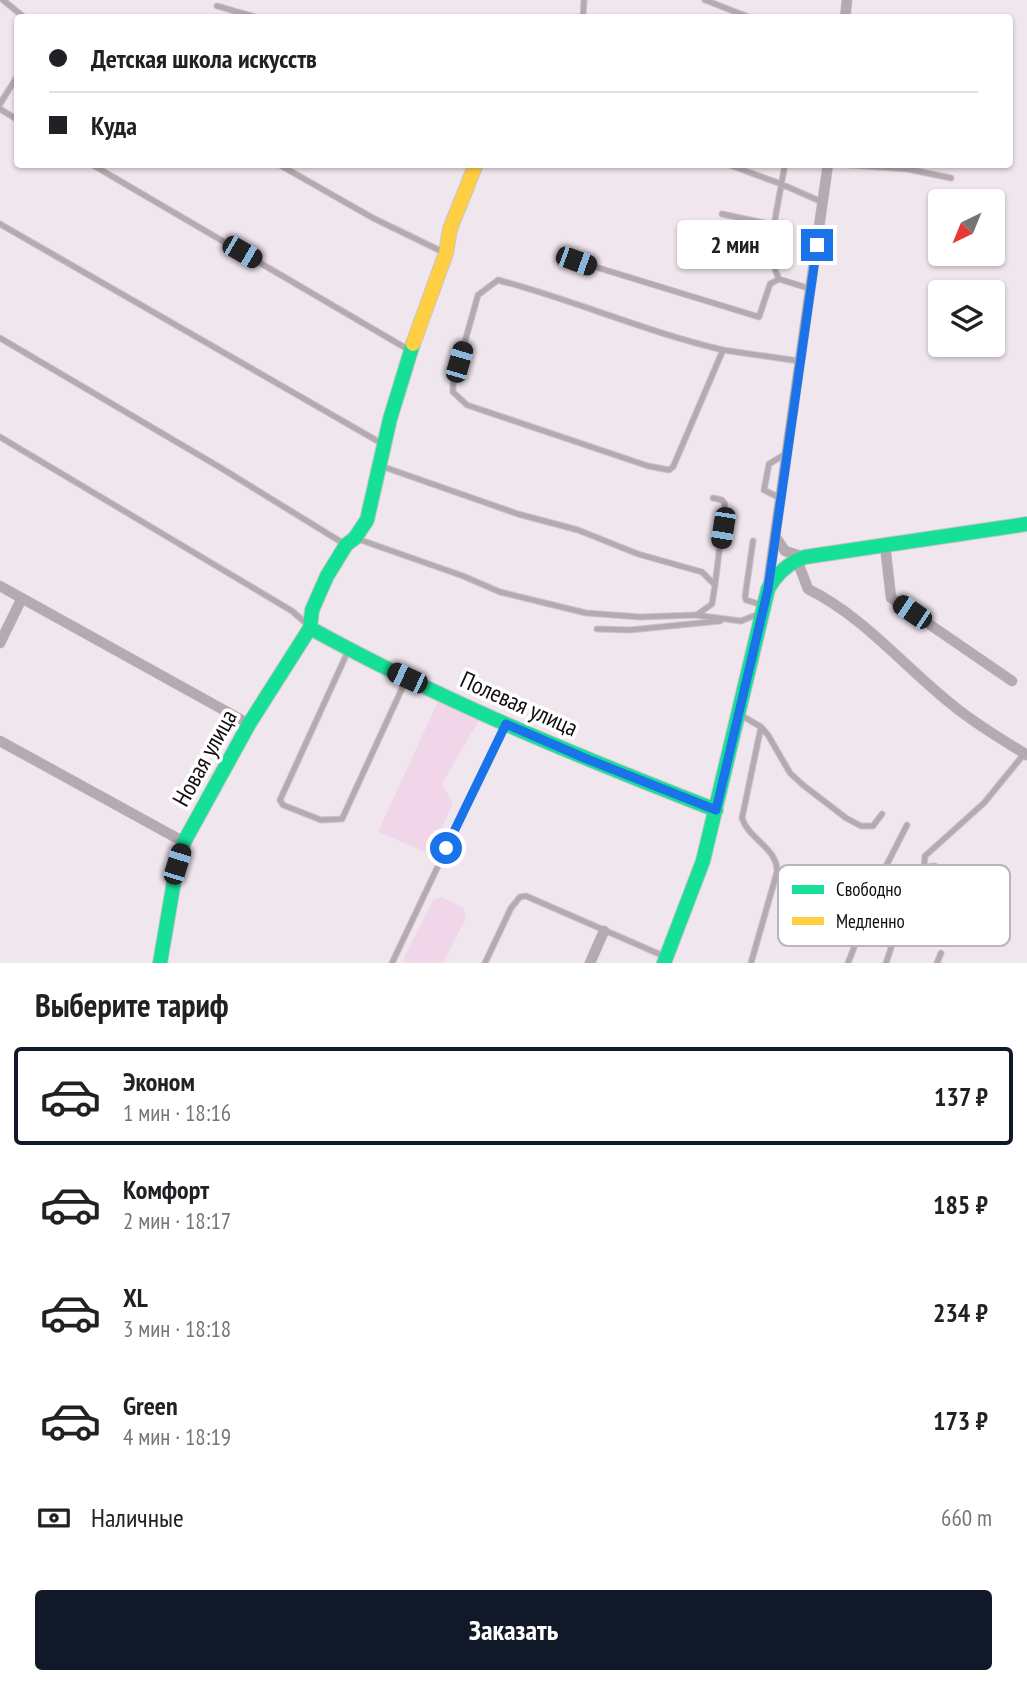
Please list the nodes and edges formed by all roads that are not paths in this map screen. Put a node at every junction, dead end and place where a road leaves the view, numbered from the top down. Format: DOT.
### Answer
graph roads {
  1 [pos="3,0"];
  2 [pos="705,0"];
  3 [pos="217,6"];
  4 [pos="20,14"];
  5 [pos="245,14"];
  6 [pos="741,14"];
  7 [pos="14,82"];
  8 [pos="0,106"];
  9 [pos="14,117"];
  10 [pos="98,168"];
  11 [pos="285,168"];
  12 [pos="474,168"];
  13 [pos="738,168"];
  14 [pos="784,168"];
  15 [pos="827,168"];
  16 [pos="893,168"];
  17 [pos="951,178"];
  18 [pos="781,184"];
  19 [pos="822,202"];
  20 [pos="722,214"];
  21 [pos="0,224"];
  22 [pos="774,225"];
  23 [pos="446,253"];
  24 [pos="576,261"];
  25 [pos="779,279"];
  26 [pos="811,289"];
  27 [pos="0,338"];
  28 [pos="723,350"];
  29 [pos="411,351"];
  30 [pos="799,361"];
  31 [pos="0,437"];
  32 [pos="384,444"];
  33 [pos="787,453"];
  34 [pos="379,465"];
  35 [pos="713,498"];
  36 [pos="780,498"];
  37 [pos="1027,524"];
  38 [pos="775,537"];
  39 [pos="754,541"];
  40 [pos="350,542"];
  41 [pos="885,545"];
  42 [pos="801,559"];
  43 [pos="715,585"];
  44 [pos="0,586"];
  45 [pos="768,589"];
  46 [pos="22,598"];
  47 [pos="761,609"];
  48 [pos="695,615"];
  49 [pos="723,620"];
  50 [pos="310,628"];
  51 [pos="597,629"];
  52 [pos="0,643"];
  53 [pos="349,649"];
  54 [pos="407,678"];
  55 [pos="1012,681"];
  56 [pos="739,714"];
  57 [pos="248,724"];
  58 [pos="506,724"];
  59 [pos="761,727"];
  60 [pos="0,741"];
  61 [pos="1026,755"];
  62 [pos="716,810"];
  63 [pos="882,814"];
  64 [pos="907,825"];
  65 [pos="184,842"];
  66 [pos="887,865"];
  67 [pos="924,865"];
  68 [pos="604,931"];
  69 [pos="855,946"];
  70 [pos="892,946"];
  71 [pos="941,954"];
  72 [pos="665,960"];
  73 [pos="160,963"];
  74 [pos="392,963"];
  75 [pos="485,963"];
  76 [pos="590,963"];
  77 [pos="751,963"];
  78 [pos="848,963"];
  79 [pos="886,963"];
  80 [pos="937,963"];
  1 -- 4 [label="lane"];
  2 -- 6 [label="lane"];
  3 -- 5 [label="lane"];
  7 -- 8 [label="lane"];
  8 -- 9 [label="lane"];
  10 -- 29 [label="lane"];
  11 -- 23 [label="lane"];
  12 -- 23 [label="street"];
  13 -- 18 [label="lane"];
  14 -- 18 [label="lane"];
  15 -- 19 [label="street"];
  16 -- 17 [label="lane"];
  18 -- 19 [label="lane"];
  18 -- 22 [label="lane"];
  19 -- 26 [label="street"];
  20 -- 22 [label="lane"];
  21 -- 32 [label="lane"];
  22 -- 25 [label="lane"];
  23 -- 29 [label="street"];
  24 -- 25 [label="lane"];
  25 -- 26 [label="lane"];
  26 -- 30 [label="street"];
  27 -- 40 [label="lane"];
  28 -- 28 [label="lane"];
  28 -- 30 [label="lane"];
  29 -- 32 [label="street"];
  30 -- 33 [label="street"];
  31 -- 50 [label="lane"];
  32 -- 34 [label="street"];
  33 -- 36 [label="street"];
  33 -- 36 [label="lane"];
  34 -- 40 [label="street"];
  34 -- 43 [label="lane"];
  35 -- 43 [label="lane"];
  36 -- 38 [label="street"];
  37 -- 41 [label="street"];
  38 -- 42 [label="street"];
  38 -- 45 [label="street"];
  39 -- 47 [label="lane"];
  40 -- 48 [label="lane"];
  40 -- 50 [label="street"];
  41 -- 42 [label="street"];
  41 -- 55 [label="street"];
  42 -- 45 [label="street"];
  42 -- 61 [label="street"];
  43 -- 48 [label="lane"];
  44 -- 46 [label="street"];
  45 -- 47 [label="street"];
  46 -- 52 [label="street"];
  46 -- 57 [label="street"];
  47 -- 49 [label="lane"];
  47 -- 56 [label="street"];
  48 -- 49 [label="lane"];
  49 -- 51 [label="lane"];
  50 -- 53 [label="street, Полевая улица"];
  50 -- 57 [label="street, Новая улица"];
  53 -- 54 [label="street, Полевая улица"];
  53 -- 54 [label="lane"];
  54 -- 58 [label="street, Полевая улица"];
  56 -- 59 [label="lane"];
  56 -- 62 [label="street"];
  57 -- 65 [label="street, Новая улица"];
  58 -- 62 [label="street, Полевая улица"];
  58 -- 74 [label="lane"];
  59 -- 63 [label="lane"];
  59 -- 77 [label="lane"];
  60 -- 65 [label="street"];
  61 -- 67 [label="lane"];
  62 -- 72 [label="street"];
  64 -- 66 [label="lane"];
  65 -- 73 [label="street, Новая улица"];
  68 -- 72 [label="lane"];
  68 -- 75 [label="lane"];
  68 -- 76 [label="street"];
  69 -- 78 [label="lane"];
  70 -- 79 [label="lane"];
  71 -- 80 [label="lane"];
}
